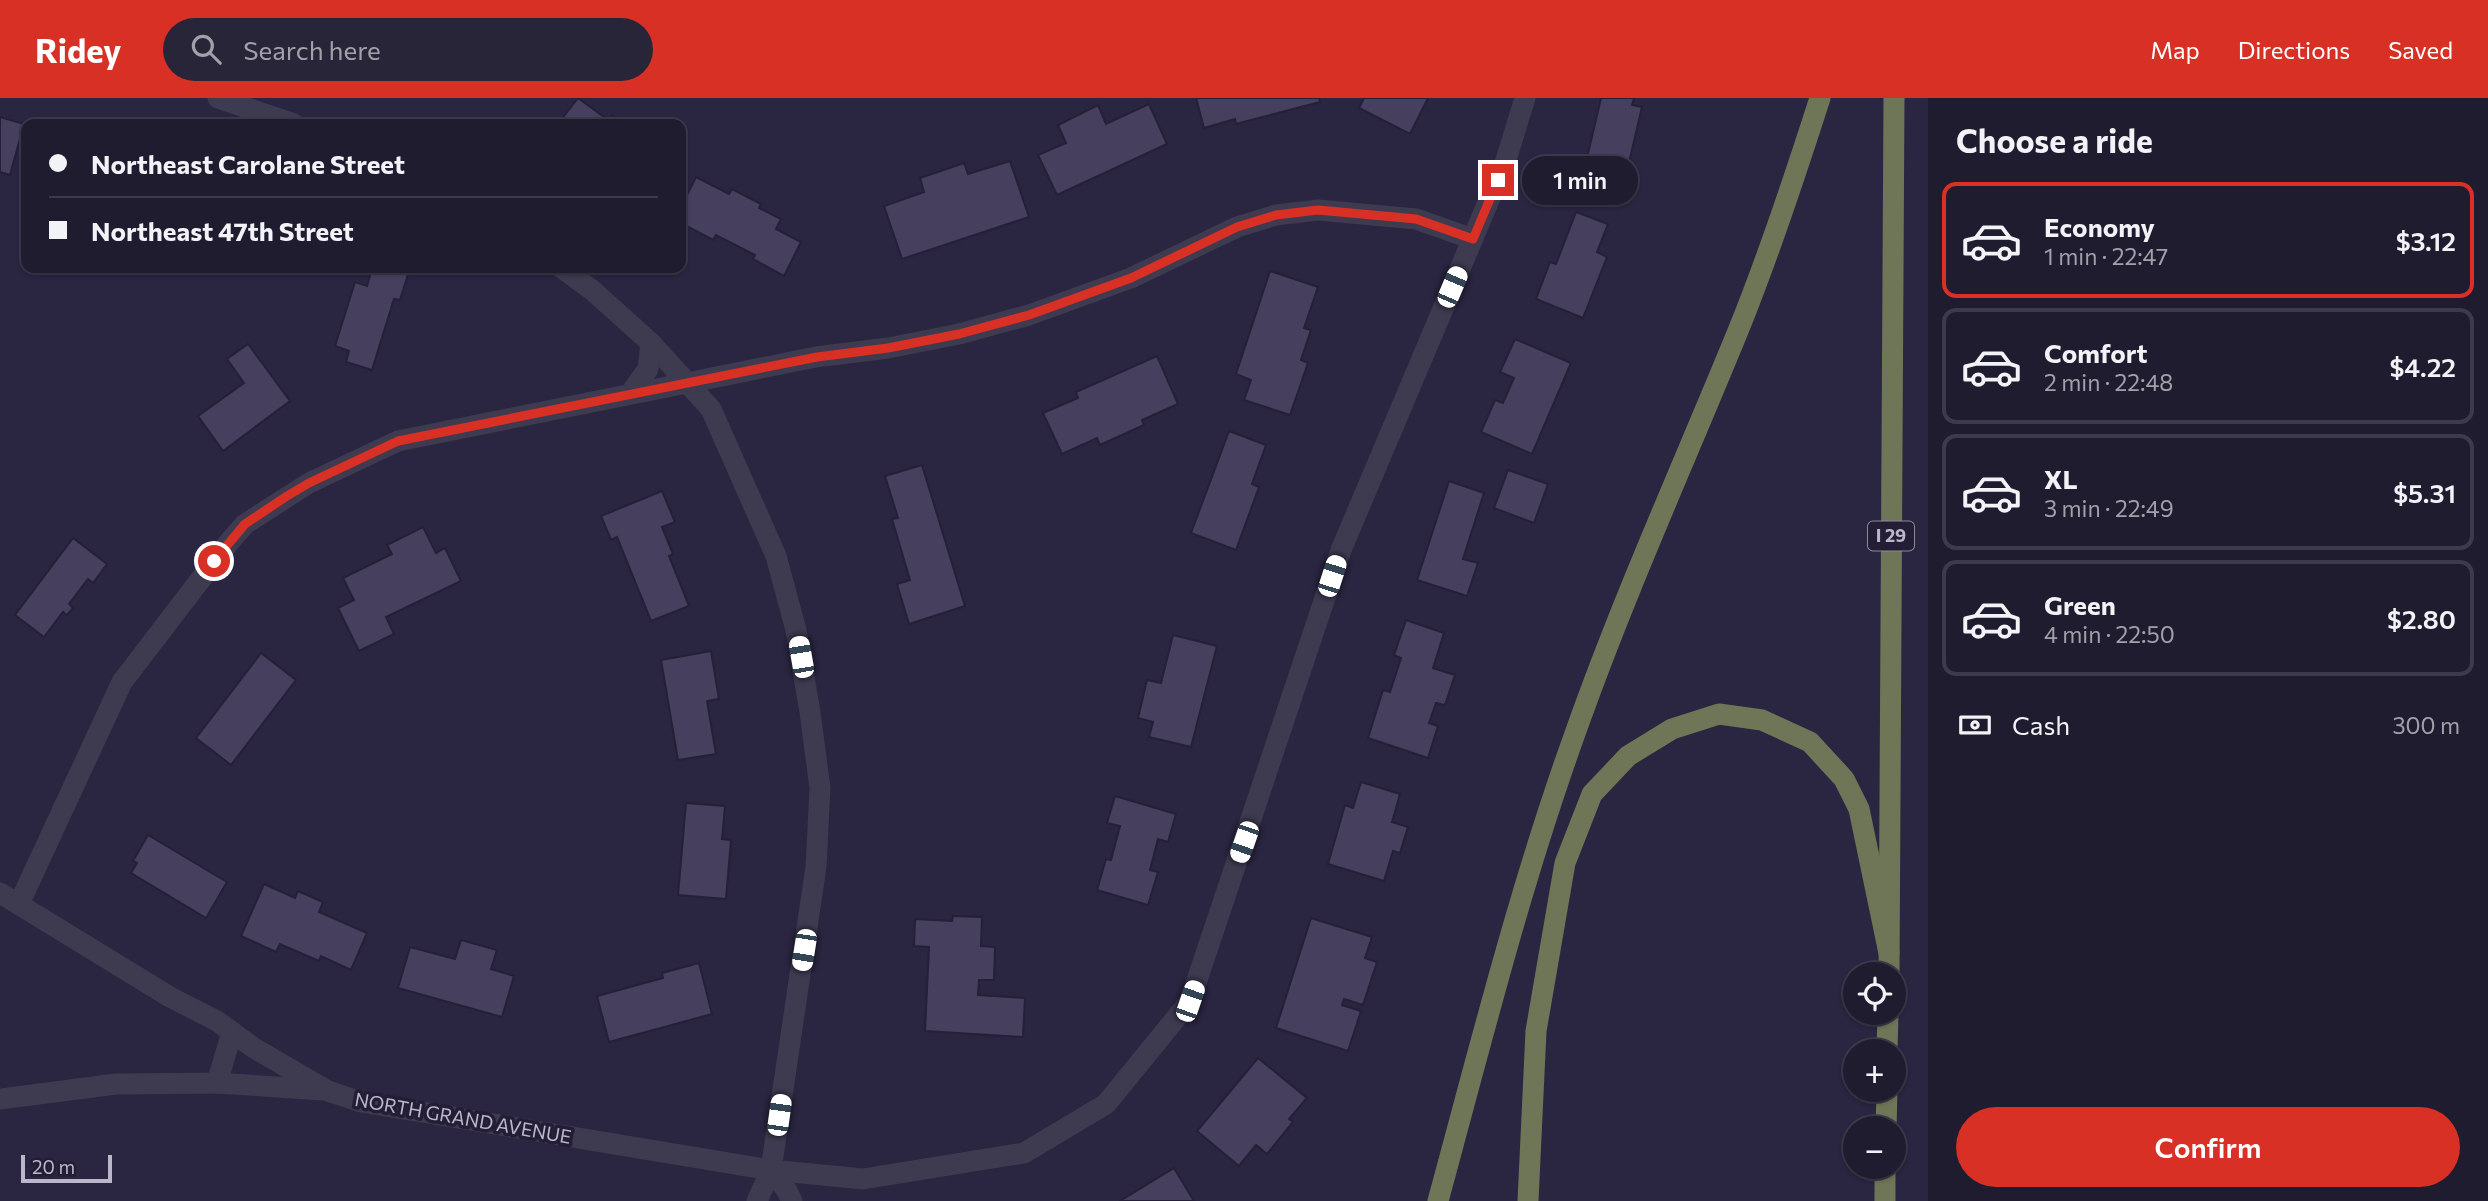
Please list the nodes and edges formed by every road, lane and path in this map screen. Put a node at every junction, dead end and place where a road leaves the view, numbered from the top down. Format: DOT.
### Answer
graph roads {
  1 [pos="218,98"];
  2 [pos="1525,98"];
  3 [pos="1820,98"];
  4 [pos="1894,98"];
  5 [pos="279,119"];
  6 [pos="1473,239"];
  7 [pos="568,273"];
  8 [pos="651,343"];
  9 [pos="732,374"];
  10 [pos="688,383"];
  11 [pos="630,394"];
  12 [pos="715,418"];
  13 [pos="0,893"];
  14 [pos="19,904"];
  15 [pos="1889,953"];
  16 [pos="1889,962"];
  17 [pos="232,1032"];
  18 [pos="217,1083"];
  19 [pos="328,1091"];
  20 [pos="0,1099"];
  21 [pos="771,1170"];
  22 [pos="1885,1179"];
  23 [pos="757,1201"];
  24 [pos="792,1201"];
  25 [pos="1438,1201"];
  26 [pos="1528,1201"];
  27 [pos="1885,1201"];
  1 -- 5 [label="street"];
  2 -- 6 [label="street, NORTH GRAND AVENUE"];
  3 -- 25 [label="highway"];
  4 -- 15 [label="highway, I 29"];
  6 -- 9 [label="street"];
  6 -- 21 [label="street, NORTH GRAND AVENUE"];
  7 -- 8 [label="street"];
  8 -- 10 [label="street"];
  8 -- 11 [label="street"];
  9 -- 10 [label="street"];
  9 -- 12 [label="street"];
  10 -- 11 [label="street"];
  10 -- 12 [label="street"];
  11 -- 14 [label="street"];
  12 -- 21 [label="street"];
  13 -- 14 [label="street, NORTH GRAND AVENUE"];
  14 -- 17 [label="street, NORTH GRAND AVENUE"];
  15 -- 16 [label="highway, I 29"];
  15 -- 26 [label="highway"];
  17 -- 18 [label="street"];
  17 -- 19 [label="street, NORTH GRAND AVENUE"];
  18 -- 19 [label="street"];
  18 -- 20 [label="street"];
  19 -- 21 [label="street, NORTH GRAND AVENUE"];
  21 -- 23 [label="street"];
  21 -- 24 [label="street"];
  22 -- 27 [label="highway"];
}
